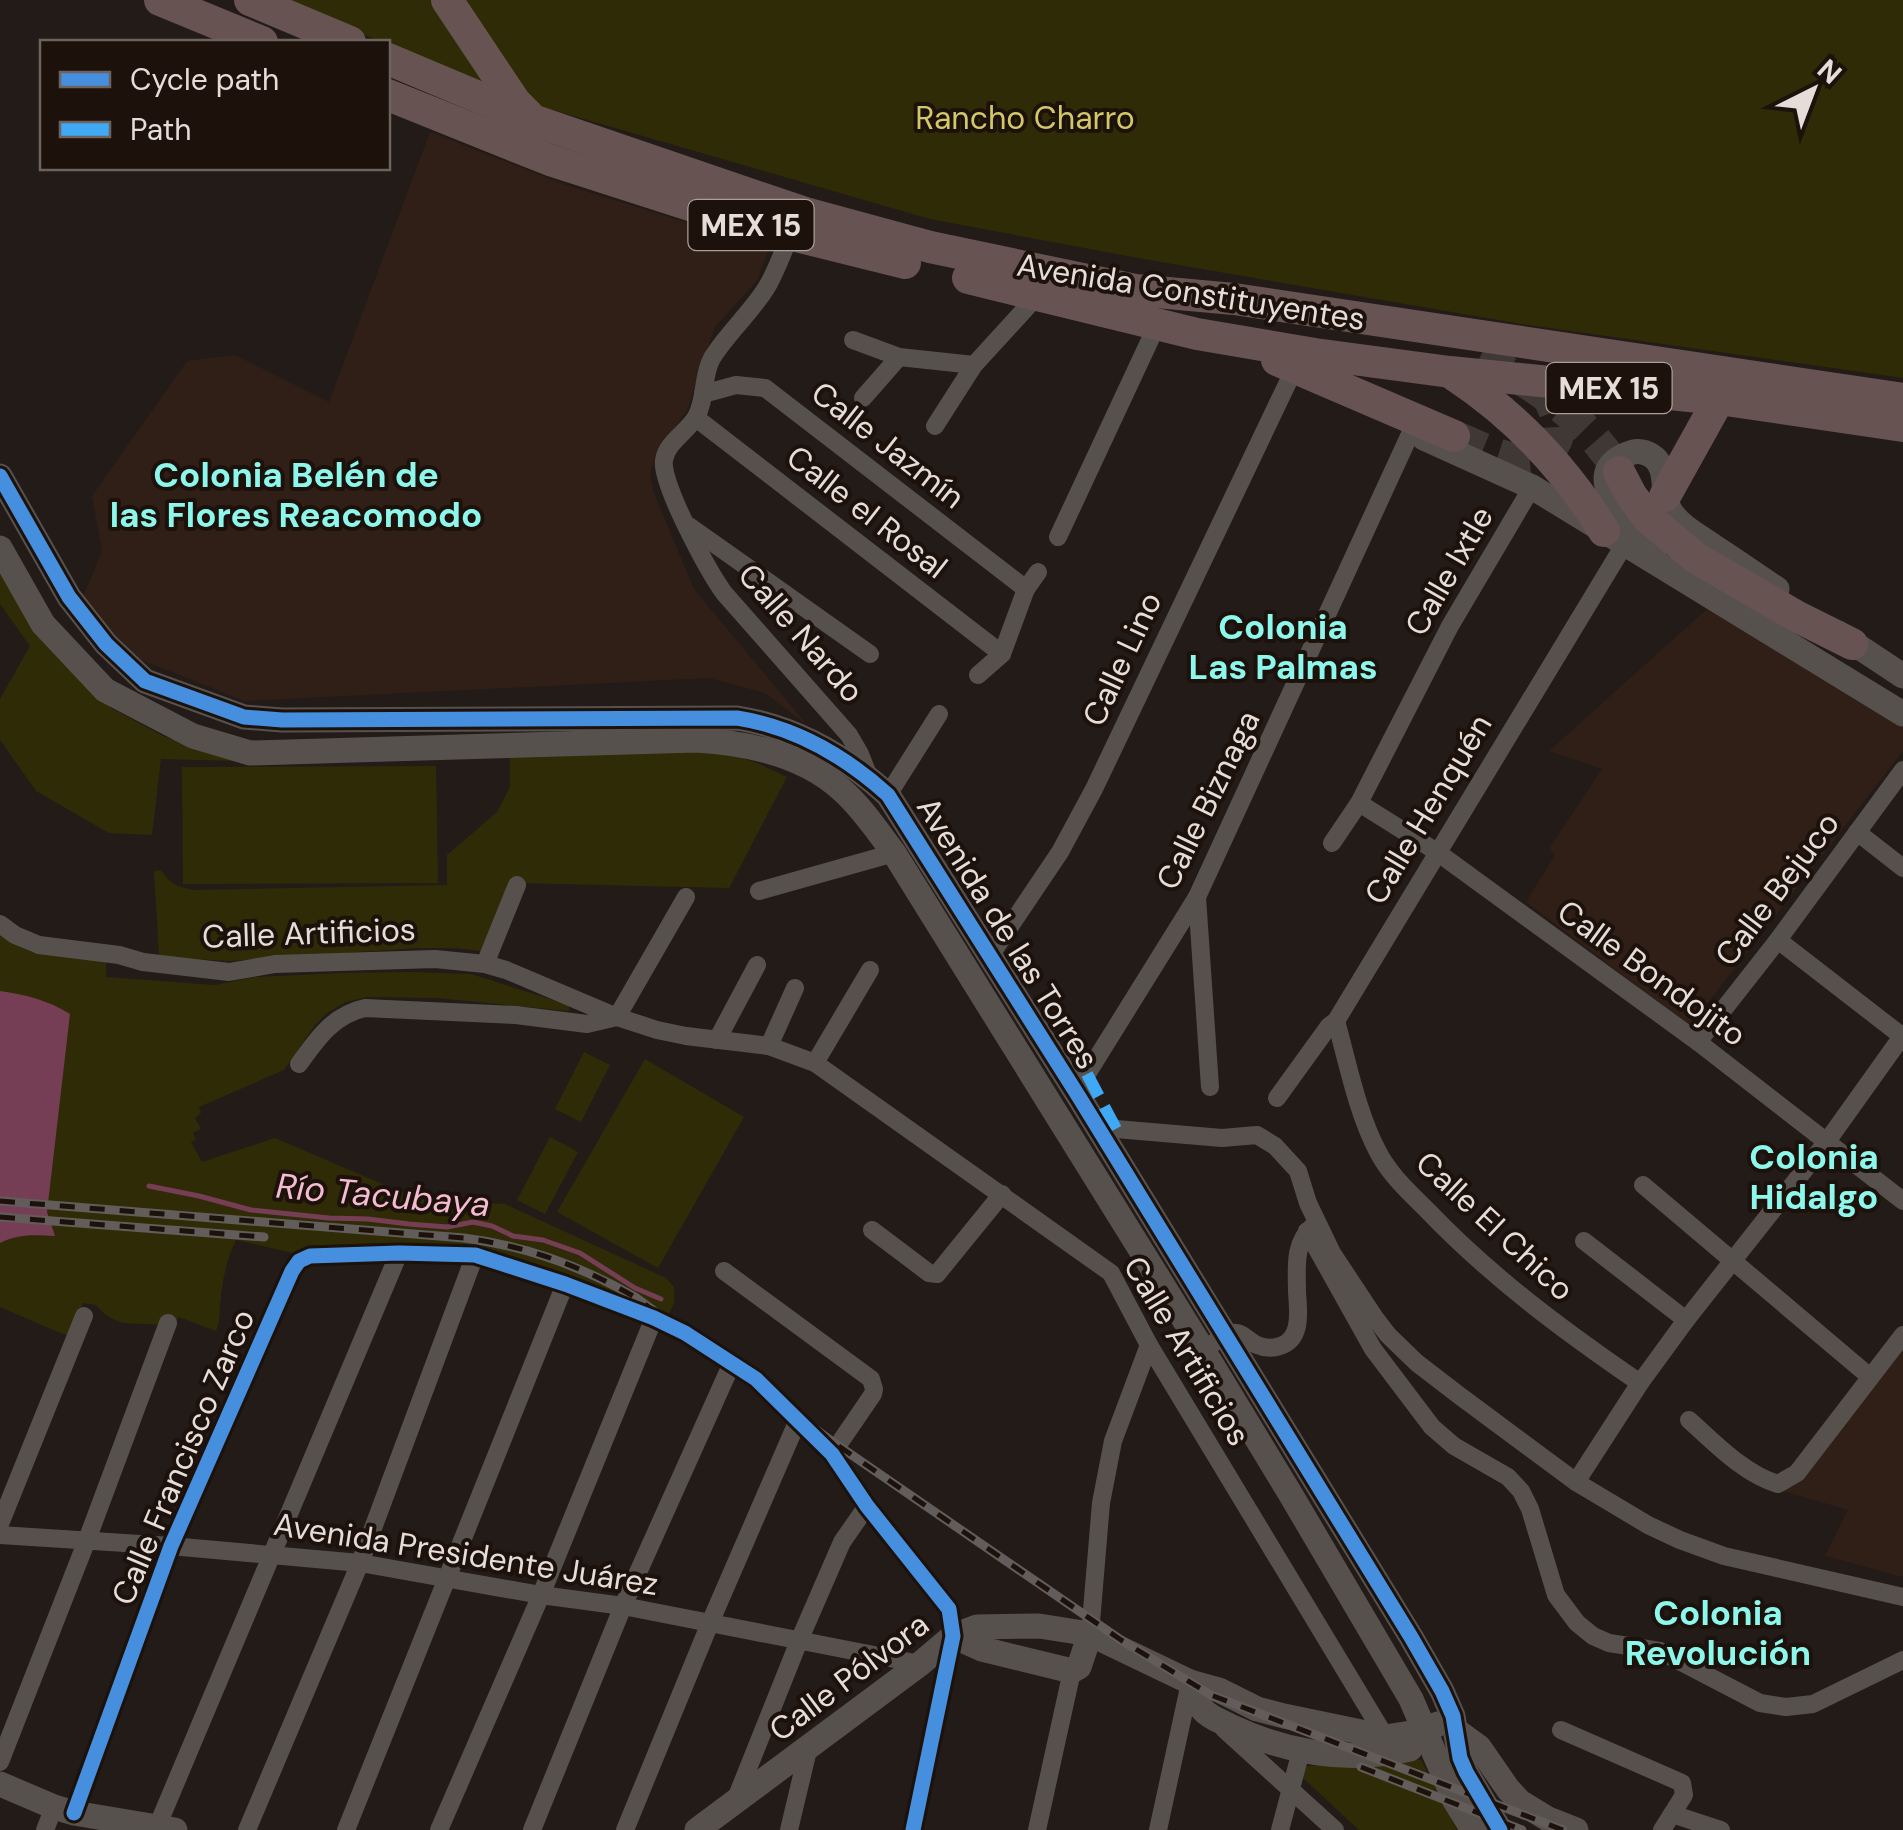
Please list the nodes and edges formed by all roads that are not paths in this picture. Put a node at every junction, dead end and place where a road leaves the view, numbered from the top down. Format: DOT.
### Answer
graph roads {
  1 [pos="160,0"];
  2 [pos="250,0"];
  3 [pos="448,0"];
  4 [pos="257,40"];
  5 [pos="345,40"];
  6 [pos="390,59"];
  7 [pos="390,95"];
  8 [pos="535,121"];
  9 [pos="790,236"];
  10 [pos="1003,263"];
  11 [pos="1038,294"];
  12 [pos="1158,325"];
  13 [pos="1197,334"];
  14 [pos="852,340"];
  15 [pos="898,357"];
  16 [pos="1480,357"];
  17 [pos="974,365"];
  18 [pos="1280,368"];
  19 [pos="1450,372"];
  20 [pos="703,394"];
  21 [pos="862,398"];
  22 [pos="1719,399"];
  23 [pos="1903,399"];
  24 [pos="696,418"];
  25 [pos="935,426"];
  26 [pos="1903,426"];
  27 [pos="1411,432"];
  28 [pos="1454,436"];
  29 [pos="1619,472"];
  30 [pos="0,476"];
  31 [pos="1532,487"];
  32 [pos="1665,496"];
  33 [pos="684,523"];
  34 [pos="1058,537"];
  35 [pos="1614,538"];
  36 [pos="0,548"];
  37 [pos="1038,572"];
  38 [pos="1685,581"];
  39 [pos="1026,588"];
  40 [pos="1852,644"];
  41 [pos="870,654"];
  42 [pos="1002,654"];
  43 [pos="978,675"];
  44 [pos="1903,676"];
  45 [pos="939,714"];
  46 [pos="1903,714"];
  47 [pos="502,732"];
  48 [pos="1903,770"];
  49 [pos="878,786"];
  50 [pos="1359,802"];
  51 [pos="1857,832"];
  52 [pos="1332,843"];
  53 [pos="1437,852"];
  54 [pos="894,853"];
  55 [pos="1903,868"];
  56 [pos="516,885"];
  57 [pos="760,891"];
  58 [pos="1197,896"];
  59 [pos="686,897"];
  60 [pos="954,898"];
  61 [pos="929,910"];
  62 [pos="0,924"];
  63 [pos="1778,940"];
  64 [pos="990,956"];
  65 [pos="486,964"];
  66 [pos="757,966"];
  67 [pos="870,970"];
  68 [pos="796,988"];
  69 [pos="617,1017"];
  70 [pos="1336,1021"];
  71 [pos="1903,1036"];
  72 [pos="717,1040"];
  73 [pos="1698,1042"];
  74 [pos="769,1046"];
  75 [pos="815,1063"];
  76 [pos="299,1064"];
  77 [pos="1087,1074"];
  78 [pos="1210,1087"];
  79 [pos="1276,1098"];
  80 [pos="1116,1129"];
  81 [pos="1828,1140"];
  82 [pos="1643,1185"];
  83 [pos="1002,1194"];
  84 [pos="1903,1201"];
  85 [pos="1312,1227"];
  86 [pos="872,1230"];
  87 [pos="1584,1241"];
  88 [pos="399,1252"];
  89 [pos="475,1255"];
  90 [pos="1732,1260"];
  91 [pos="724,1271"];
  92 [pos="565,1284"];
  93 [pos="84,1316"];
  94 [pos="654,1318"];
  95 [pos="1686,1320"];
  96 [pos="168,1323"];
  97 [pos="1903,1334"];
  98 [pos="1214,1343"];
  99 [pos="1149,1345"];
  100 [pos="732,1363"];
  101 [pos="1870,1376"];
  102 [pos="1640,1383"];
  103 [pos="798,1420"];
  104 [pos="1689,1420"];
  105 [pos="832,1454"];
  106 [pos="1576,1482"];
  107 [pos="867,1506"];
  108 [pos="0,1524"];
  109 [pos="0,1535"];
  110 [pos="86,1540"];
  111 [pos="172,1546"];
  112 [pos="270,1554"];
  113 [pos="360,1563"];
  114 [pos="448,1579"];
  115 [pos="541,1595"];
  116 [pos="1903,1597"];
  117 [pos="623,1606"];
  118 [pos="710,1623"];
  119 [pos="1090,1634"];
  120 [pos="953,1636"];
  121 [pos="799,1642"];
  122 [pos="1903,1660"];
  123 [pos="920,1664"];
  124 [pos="1072,1671"];
  125 [pos="1190,1682"];
  126 [pos="1212,1718"];
  127 [pos="1455,1723"];
  128 [pos="1561,1730"];
  129 [pos="1427,1737"];
  130 [pos="1390,1745"];
  131 [pos="809,1746"];
  132 [pos="1300,1750"];
  133 [pos="0,1762"];
  134 [pos="0,1784"];
  135 [pos="1290,1787"];
  136 [pos="734,1805"];
  137 [pos="58,1817"];
  138 [pos="1667,1822"];
  139 [pos="166,1829"];
  140 [pos="247,1830"];
  141 [pos="346,1830"];
  142 [pos="439,1830"];
  143 [pos="532,1830"];
  144 [pos="626,1830"];
  145 [pos="698,1830"];
  146 [pos="789,1830"];
  147 [pos="912,1830"];
  148 [pos="1037,1830"];
  149 [pos="1158,1830"];
  150 [pos="1280,1830"];
  151 [pos="1334,1830"];
  152 [pos="1473,1830"];
  153 [pos="1500,1830"];
  154 [pos="1576,1830"];
  155 [pos="1720,1830"];
  1 -- 4 [label="highway"];
  2 -- 5 [label="highway"];
  3 -- 8 [label="highway"];
  6 -- 8 [label="highway, Avenida Constituyentes / MEX 15"];
  7 -- 9 [label="highway, Avenida Constituyentes / MEX 15"];
  8 -- 10 [label="highway, Avenida Constituyentes / MEX 15"];
  9 -- 11 [label="highway, Avenida Constituyentes / MEX 15"];
  9 -- 20 [label="street"];
  10 -- 16 [label="highway"];
  10 -- 23 [label="highway, Avenida Constituyentes / MEX 15"];
  11 -- 12 [label="highway, Avenida Constituyentes / MEX 15"];
  11 -- 17 [label="street"];
  12 -- 13 [label="highway, Avenida Constituyentes / MEX 15"];
  12 -- 34 [label="street"];
  13 -- 18 [label="highway"];
  13 -- 19 [label="highway, Avenida Constituyentes / MEX 15"];
  14 -- 15 [label="street"];
  15 -- 17 [label="street"];
  15 -- 21 [label="street"];
  17 -- 25 [label="street"];
  18 -- 27 [label="street"];
  18 -- 28 [label="highway"];
  18 -- 64 [label="street, Calle Lino"];
  19 -- 22 [label="highway, Avenida Constituyentes / MEX 15"];
  19 -- 35 [label="highway"];
  20 -- 24 [label="street"];
  20 -- 39 [label="street, Calle Jazmín"];
  22 -- 26 [label="highway, Avenida Constituyentes / MEX 15"];
  22 -- 32 [label="highway"];
  24 -- 33 [label="street, Calle Nardo"];
  24 -- 42 [label="street, Calle el Rosal"];
  27 -- 31 [label="street"];
  27 -- 58 [label="street, Calle Biznaga"];
  29 -- 40 [label="highway"];
  30 -- 47 [label="street, Avenida de las Torres"];
  31 -- 35 [label="street"];
  31 -- 50 [label="street, Calle Ixtle"];
  32 -- 38 [label="street"];
  32 -- 40 [label="street"];
  33 -- 41 [label="street"];
  33 -- 49 [label="street, Calle Nardo"];
  35 -- 38 [label="street"];
  35 -- 53 [label="street, Calle Henquén"];
  36 -- 47 [label="street, Avenida de las Torres"];
  37 -- 39 [label="street"];
  38 -- 46 [label="street"];
  39 -- 42 [label="street"];
  40 -- 44 [label="street"];
  42 -- 43 [label="street"];
  45 -- 49 [label="street"];
  47 -- 49 [label="street, Avenida de las Torres"];
  47 -- 54 [label="street, Avenida de las Torres"];
  48 -- 51 [label="street, Calle Bejuco"];
  49 -- 60 [label="street, Avenida de las Torres"];
  50 -- 52 [label="street, Calle Ixtle"];
  50 -- 53 [label="street, Calle Bondojito"];
  51 -- 55 [label="street"];
  51 -- 63 [label="street, Calle Bejuco"];
  53 -- 70 [label="street, Calle Henquén"];
  53 -- 73 [label="street, Calle Bondojito"];
  54 -- 57 [label="street"];
  54 -- 61 [label="street, Avenida de las Torres"];
  56 -- 65 [label="street"];
  58 -- 77 [label="street, Calle Biznaga"];
  58 -- 78 [label="street"];
  59 -- 69 [label="street"];
  60 -- 61 [label="street"];
  60 -- 64 [label="street, Avenida de las Torres"];
  61 -- 98 [label="street, Avenida de las Torres"];
  62 -- 65 [label="street, Calle Artificios"];
  63 -- 71 [label="street"];
  63 -- 73 [label="street, Calle Bejuco"];
  64 -- 98 [label="street, Avenida de las Torres"];
  65 -- 69 [label="street, Calle Artificios"];
  66 -- 72 [label="street"];
  67 -- 75 [label="street"];
  68 -- 74 [label="street"];
  69 -- 72 [label="street, Calle Artificios"];
  69 -- 76 [label="street, Calle Artificios"];
  70 -- 79 [label="street, Calle Henquén"];
  70 -- 102 [label="street, Calle El Chico"];
  71 -- 81 [label="street"];
  72 -- 74 [label="street, Calle Artificios"];
  73 -- 81 [label="street, Calle Bondojito"];
  74 -- 75 [label="street, Calle Artificios"];
  75 -- 83 [label="street, Calle Artificios"];
  80 -- 85 [label="street"];
  81 -- 84 [label="street, Calle Bondojito"];
  81 -- 90 [label="street"];
  82 -- 90 [label="street"];
  83 -- 86 [label="street"];
  83 -- 99 [label="street, Calle Artificios"];
  85 -- 98 [label="street"];
  85 -- 106 [label="street"];
  85 -- 122 [label="street"];
  87 -- 95 [label="street"];
  88 -- 89 [label="street"];
  88 -- 111 [label="street, Calle Francisco Zarco"];
  88 -- 112 [label="street"];
  89 -- 92 [label="street"];
  89 -- 113 [label="street"];
  90 -- 95 [label="street"];
  90 -- 101 [label="street"];
  91 -- 105 [label="street"];
  92 -- 94 [label="street"];
  92 -- 114 [label="street"];
  93 -- 108 [label="street"];
  94 -- 100 [label="street"];
  94 -- 115 [label="street"];
  95 -- 102 [label="street"];
  96 -- 110 [label="street"];
  97 -- 101 [label="street"];
  98 -- 127 [label="street, Avenida de las Torres"];
  98 -- 129 [label="street, Avenida de las Torres"];
  99 -- 119 [label="street"];
  99 -- 130 [label="street, Calle Artificios"];
  100 -- 103 [label="street"];
  100 -- 117 [label="street"];
  101 -- 104 [label="street"];
  102 -- 106 [label="street"];
  103 -- 105 [label="street"];
  103 -- 118 [label="street"];
  105 -- 107 [label="street"];
  106 -- 116 [label="street"];
  107 -- 120 [label="street"];
  107 -- 121 [label="street"];
  109 -- 110 [label="street, Avenida Presidente Juárez"];
  110 -- 111 [label="street, Avenida Presidente Juárez"];
  110 -- 133 [label="street"];
  111 -- 112 [label="street, Avenida Presidente Juárez"];
  111 -- 137 [label="street, Calle Francisco Zarco"];
  112 -- 113 [label="street, Avenida Presidente Juárez"];
  112 -- 139 [label="street"];
  113 -- 114 [label="street, Avenida Presidente Juárez"];
  113 -- 140 [label="street"];
  114 -- 115 [label="street, Avenida Presidente Juárez"];
  114 -- 141 [label="street"];
  115 -- 117 [label="street, Avenida Presidente Juárez"];
  115 -- 142 [label="street"];
  117 -- 118 [label="street, Avenida Presidente Juárez"];
  117 -- 143 [label="street"];
  118 -- 121 [label="street, Avenida Presidente Juárez"];
  118 -- 144 [label="street"];
  119 -- 120 [label="street"];
  119 -- 124 [label="street"];
  119 -- 125 [label="street"];
  120 -- 123 [label="street, Calle Pólvora"];
  120 -- 124 [label="street, Calle Pólvora"];
  120 -- 147 [label="street"];
  121 -- 123 [label="street, Avenida Presidente Juárez"];
  121 -- 136 [label="street"];
  123 -- 131 [label="street, Calle Pólvora"];
  124 -- 148 [label="street"];
  125 -- 126 [label="street"];
  125 -- 130 [label="street"];
  125 -- 149 [label="street"];
  126 -- 132 [label="street"];
  126 -- 135 [label="street"];
  127 -- 129 [label="street"];
  127 -- 153 [label="street, Avenida de las Torres"];
  127 -- 154 [label="street"];
  128 -- 138 [label="street"];
  129 -- 130 [label="street"];
  129 -- 152 [label="street, Avenida de las Torres"];
  130 -- 132 [label="street"];
  131 -- 136 [label="street, Calle Pólvora"];
  131 -- 146 [label="street"];
  132 -- 135 [label="street"];
  134 -- 137 [label="street"];
  135 -- 150 [label="street"];
  135 -- 151 [label="street"];
  136 -- 145 [label="street, Calle Pólvora"];
  137 -- 139 [label="street"];
  138 -- 155 [label="street"];
}
